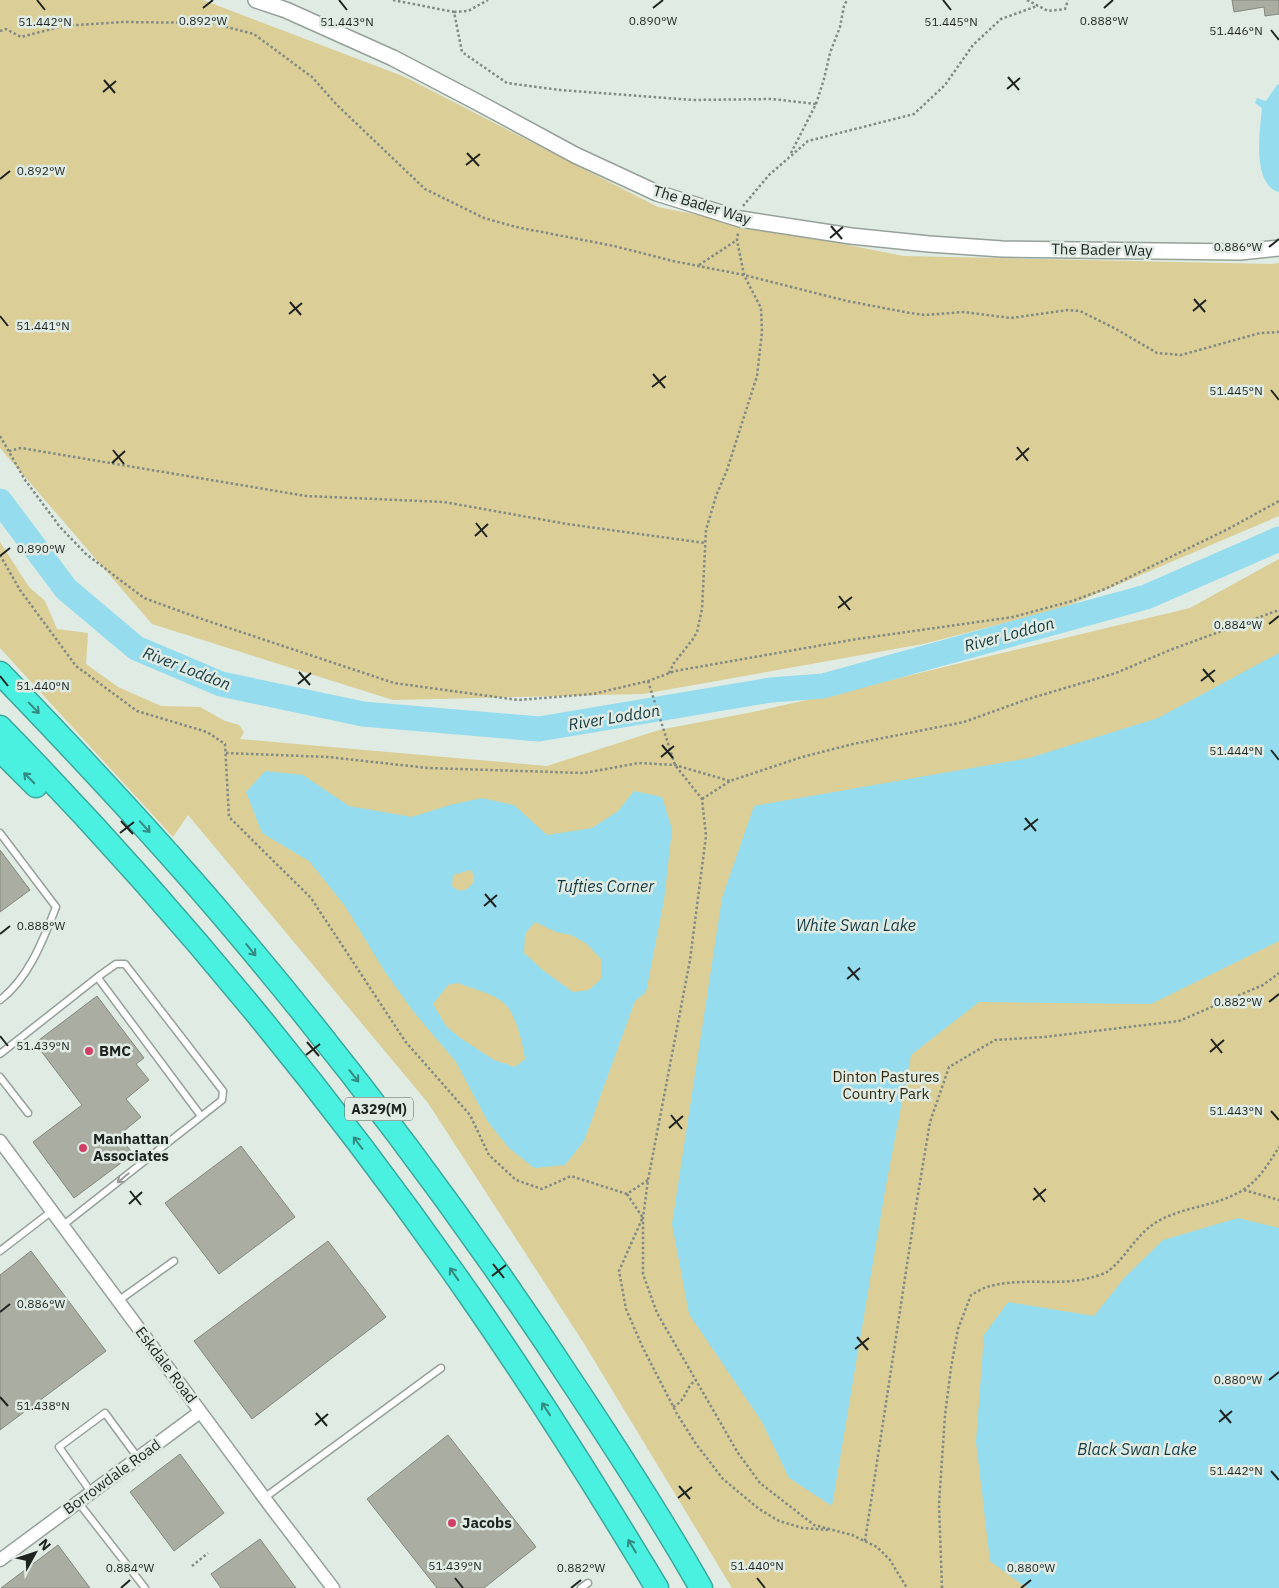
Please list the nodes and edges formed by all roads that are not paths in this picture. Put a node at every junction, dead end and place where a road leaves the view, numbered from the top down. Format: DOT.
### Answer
graph roads {
  1 [pos="256,0"];
  2 [pos="1279,248"];
  3 [pos="0,673"];
  4 [pos="0,726"];
  5 [pos="0,750"];
  6 [pos="0,833"];
  7 [pos="177,921"];
  8 [pos="98,978"];
  9 [pos="0,1000"];
  10 [pos="0,1054"];
  11 [pos="0,1076"];
  12 [pos="28,1113"];
  13 [pos="201,1116"];
  14 [pos="2,1146"];
  15 [pos="52,1211"];
  16 [pos="62,1226"];
  17 [pos="0,1251"];
  18 [pos="174,1261"];
  19 [pos="118,1301"];
  20 [pos="441,1368"];
  21 [pos="200,1412"];
  22 [pos="138,1458"];
  23 [pos="91,1492"];
  24 [pos="264,1498"];
  25 [pos="78,1502"];
  26 [pos="0,1560"];
  27 [pos="588,1583"];
  28 [pos="145,1588"];
  29 [pos="333,1588"];
  30 [pos="581,1588"];
  31 [pos="657,1588"];
  32 [pos="701,1588"];
  1 -- 2 [label="street, The Bader Way"];
  3 -- 32 [label="highway, A329(M), one-way"];
  4 -- 7 [label="highway, A329(M)"];
  7 -- 5 [label="highway, A329(M), one-way"];
  6 -- 9 [label="lane"];
  31 -- 7 [label="highway, A329(M), one-way"];
  8 -- 10 [label="lane"];
  8 -- 13 [label="lane"];
  8 -- 13 [label="lane"];
  11 -- 12 [label="lane"];
  13 -- 16 [label="lane, one-way"];
  14 -- 15 [label="street, Eskdale Road"];
  15 -- 16 [label="street, Eskdale Road"];
  15 -- 17 [label="lane"];
  16 -- 19 [label="street, Eskdale Road"];
  18 -- 19 [label="lane"];
  19 -- 21 [label="street, Eskdale Road"];
  20 -- 24 [label="lane"];
  21 -- 22 [label="street, Borrowdale Road"];
  21 -- 24 [label="street, Eskdale Road"];
  22 -- 23 [label="street, Borrowdale Road"];
  22 -- 23 [label="lane"];
  23 -- 25 [label="street, Borrowdale Road"];
  24 -- 29 [label="street, Eskdale Road"];
  25 -- 26 [label="street, Borrowdale Road"];
  25 -- 28 [label="lane"];
  27 -- 30 [label="lane"];
}
